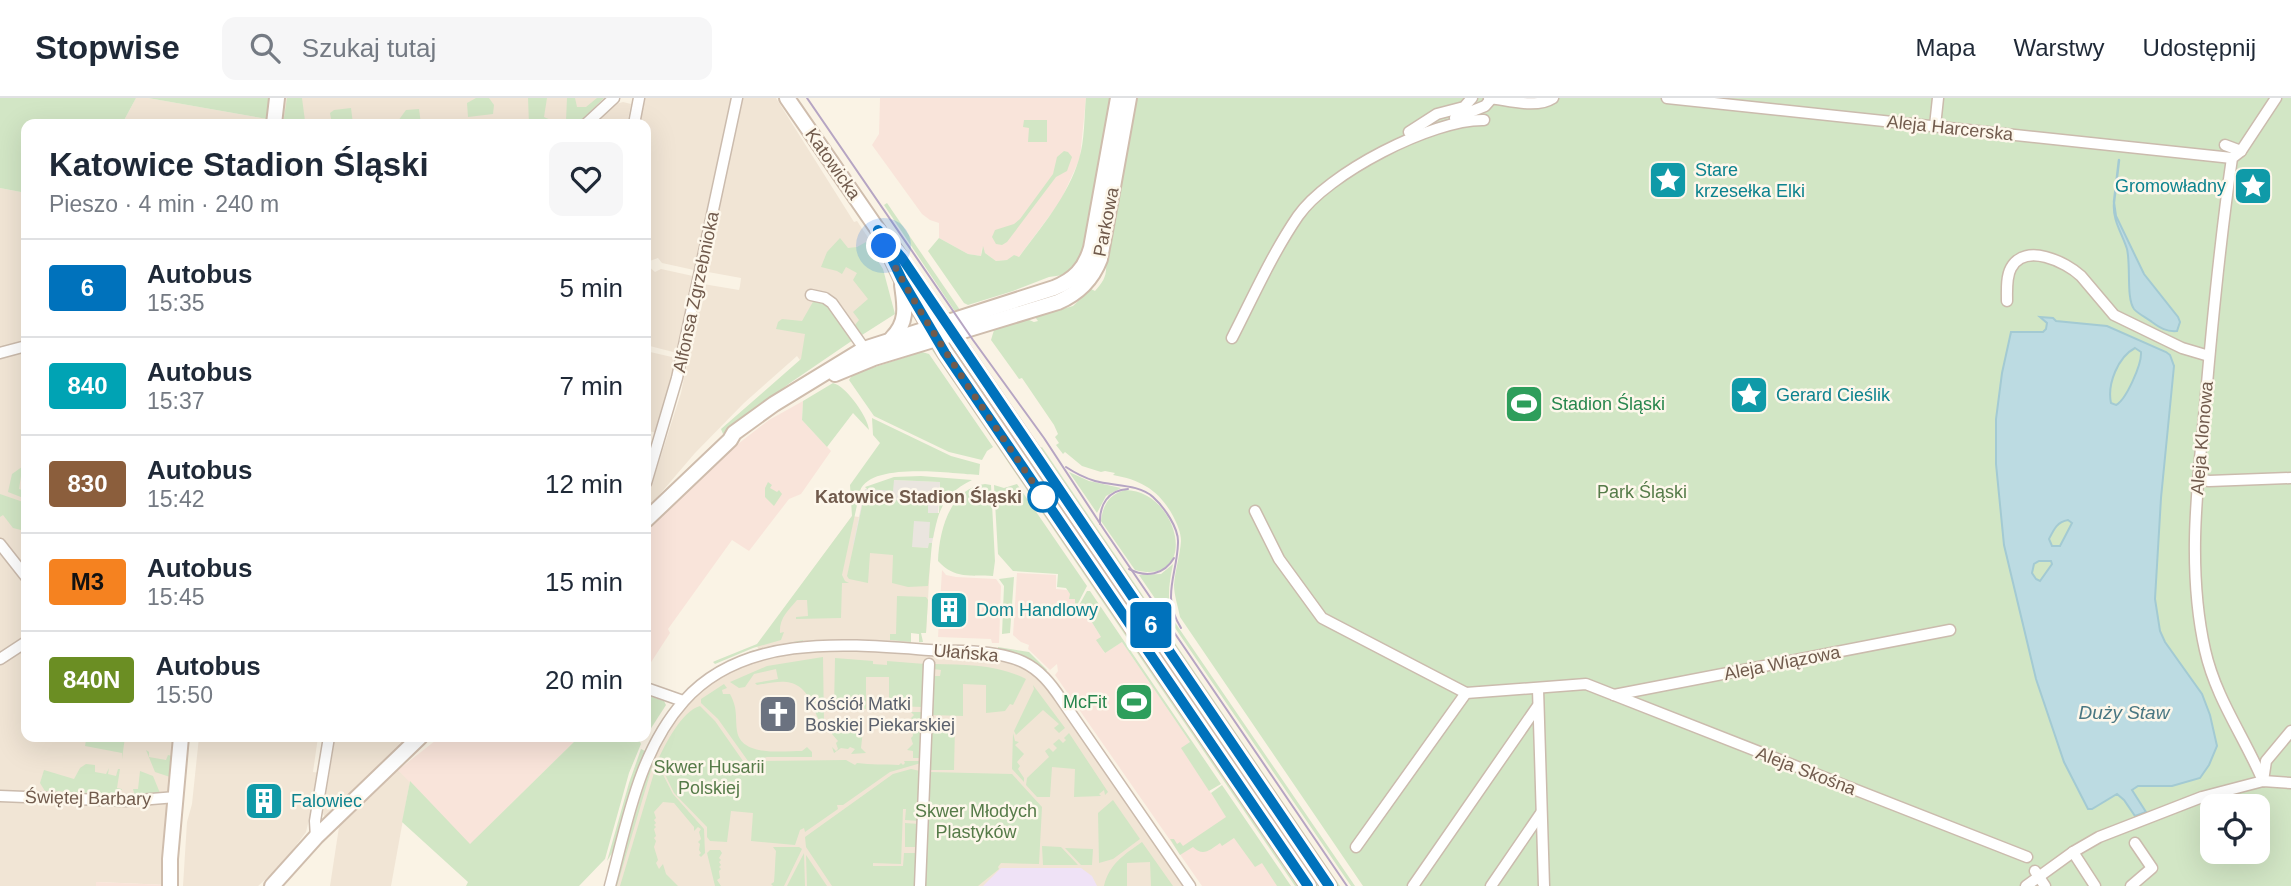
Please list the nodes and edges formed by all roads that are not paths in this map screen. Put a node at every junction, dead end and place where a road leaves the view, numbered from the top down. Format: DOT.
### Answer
graph roads {
  1 [pos="278,98"];
  2 [pos="614,98"];
  3 [pos="639,98"];
  4 [pos="737,98"];
  5 [pos="787,98"];
  6 [pos="1118,98"];
  7 [pos="1129,98"];
  8 [pos="1472,98"];
  9 [pos="1491,98"];
  10 [pos="1553,98"];
  11 [pos="1667,98"];
  12 [pos="1938,98"];
  13 [pos="2276,98"];
  14 [pos="275,119"];
  15 [pos="591,119"];
  16 [pos="635,119"];
  17 [pos="1484,120"];
  18 [pos="1420,126"];
  19 [pos="1935,126"];
  20 [pos="1409,132"];
  21 [pos="2225,145"];
  22 [pos="2241,151"];
  23 [pos="2232,158"];
  24 [pos="878,230"];
  25 [pos="902,280"];
  26 [pos="811,295"];
  27 [pos="2007,301"];
  28 [pos="987,325"];
  29 [pos="941,330"];
  30 [pos="1232,338"];
  31 [pos="890,339"];
  32 [pos="21,347"];
  33 [pos="0,353"];
  34 [pos="862,356"];
  35 [pos="2209,356"];
  36 [pos="978,372"];
  37 [pos="651,466"];
  38 [pos="2291,478"];
  39 [pos="2197,479"];
  40 [pos="1059,489"];
  41 [pos="1044,499"];
  42 [pos="1255,511"];
  43 [pos="651,515"];
  44 [pos="0,544"];
  45 [pos="21,571"];
  46 [pos="1950,630"];
  47 [pos="21,645"];
  48 [pos="0,659"];
  49 [pos="929,664"];
  50 [pos="1538,689"];
  51 [pos="651,690"];
  52 [pos="1466,693"];
  53 [pos="1613,695"];
  54 [pos="683,701"];
  55 [pos="1537,707"];
  56 [pos="2291,731"];
  57 [pos="181,742"];
  58 [pos="328,742"];
  59 [pos="416,742"];
  60 [pos="2263,781"];
  61 [pos="2291,783"];
  62 [pos="1264,790"];
  63 [pos="0,796"];
  64 [pos="176,797"];
  65 [pos="1248,799"];
  66 [pos="1541,813"];
  67 [pos="316,837"];
  68 [pos="172,844"];
  69 [pos="2135,844"];
  70 [pos="1353,849"];
  71 [pos="2073,852"];
  72 [pos="2027,857"];
  73 [pos="2040,878"];
  74 [pos="170,886"];
  75 [pos="176,886"];
  76 [pos="272,886"];
  77 [pos="610,886"];
  78 [pos="920,886"];
  79 [pos="1190,886"];
  80 [pos="1308,886"];
  81 [pos="1329,886"];
  82 [pos="1413,886"];
  83 [pos="1490,886"];
  84 [pos="1544,886"];
  85 [pos="2026,886"];
  86 [pos="2095,886"];
  87 [pos="2131,886"];
  1 -- 14 [label="main road"];
  2 -- 15 [label="street"];
  3 -- 16 [label="street"];
  4 -- 37 [label="street, Alfonsa Zgrzebnioka"];
  5 -- 24 [label="main road, Katowicka"];
  6 -- 29 [label="main road, Parkowa"];
  7 -- 28 [label="main road, Parkowa"];
  8 -- 18 [label="street"];
  9 -- 10 [label="street"];
  9 -- 18 [label="street"];
  11 -- 19 [label="street, Aleja Harcerska"];
  12 -- 19 [label="street"];
  13 -- 22 [label="street"];
  17 -- 30 [label="street"];
  18 -- 20 [label="street"];
  19 -- 23 [label="street, Aleja Harcerska"];
  21 -- 22 [label="street"];
  22 -- 23 [label="street"];
  23 -- 35 [label="street, Aleja Klonowa"];
  24 -- 25 [label="main road, Katowicka"];
  24 -- 29 [label="main road, Katowicka"];
  25 -- 29 [label="main road, Katowicka"];
  25 -- 31 [label="main road"];
  26 -- 34 [label="street"];
  27 -- 35 [label="street"];
  28 -- 29 [label="main road, Parkowa"];
  28 -- 36 [label="main road"];
  29 -- 31 [label="main road"];
  29 -- 34 [label="main road"];
  29 -- 36 [label="main road, Katowicka"];
  29 -- 41 [label="main road, Katowicka"];
  31 -- 34 [label="main road"];
  32 -- 33 [label="street"];
  34 -- 43 [label="main road"];
  35 -- 39 [label="street, Aleja Klonowa"];
  36 -- 40 [label="main road, Katowicka"];
  38 -- 39 [label="street"];
  39 -- 60 [label="street, Aleja Klonowa"];
  40 -- 41 [label="main road"];
  40 -- 62 [label="main road, Katowicka"];
  41 -- 65 [label="main road, Katowicka"];
  42 -- 52 [label="street"];
  44 -- 45 [label="street"];
  46 -- 53 [label="street, Aleja Wiązowa"];
  47 -- 48 [label="street"];
  49 -- 78 [label="street"];
  50 -- 52 [label="street"];
  50 -- 53 [label="street, Aleja Skośna"];
  50 -- 55 [label="street"];
  51 -- 54 [label="street"];
  52 -- 70 [label="street"];
  53 -- 72 [label="street, Aleja Skośna"];
  54 -- 77 [label="street, Ułańska"];
  54 -- 79 [label="street, Ułańska"];
  55 -- 66 [label="street"];
  55 -- 82 [label="street"];
  56 -- 60 [label="street"];
  57 -- 64 [label="main road"];
  58 -- 67 [label="street"];
  59 -- 67 [label="main road"];
  60 -- 61 [label="street"];
  60 -- 71 [label="street"];
  62 -- 65 [label="main road"];
  62 -- 81 [label="main road, Katowicka"];
  63 -- 64 [label="street, Świętej Barbary"];
  64 -- 68 [label="main road"];
  65 -- 80 [label="main road, Katowicka"];
  66 -- 83 [label="street"];
  66 -- 84 [label="street"];
  67 -- 76 [label="main road"];
  68 -- 74 [label="main road"];
  68 -- 75 [label="main road"];
  69 -- 87 [label="street"];
  71 -- 73 [label="street"];
  71 -- 86 [label="street"];
  73 -- 85 [label="street"];
}
